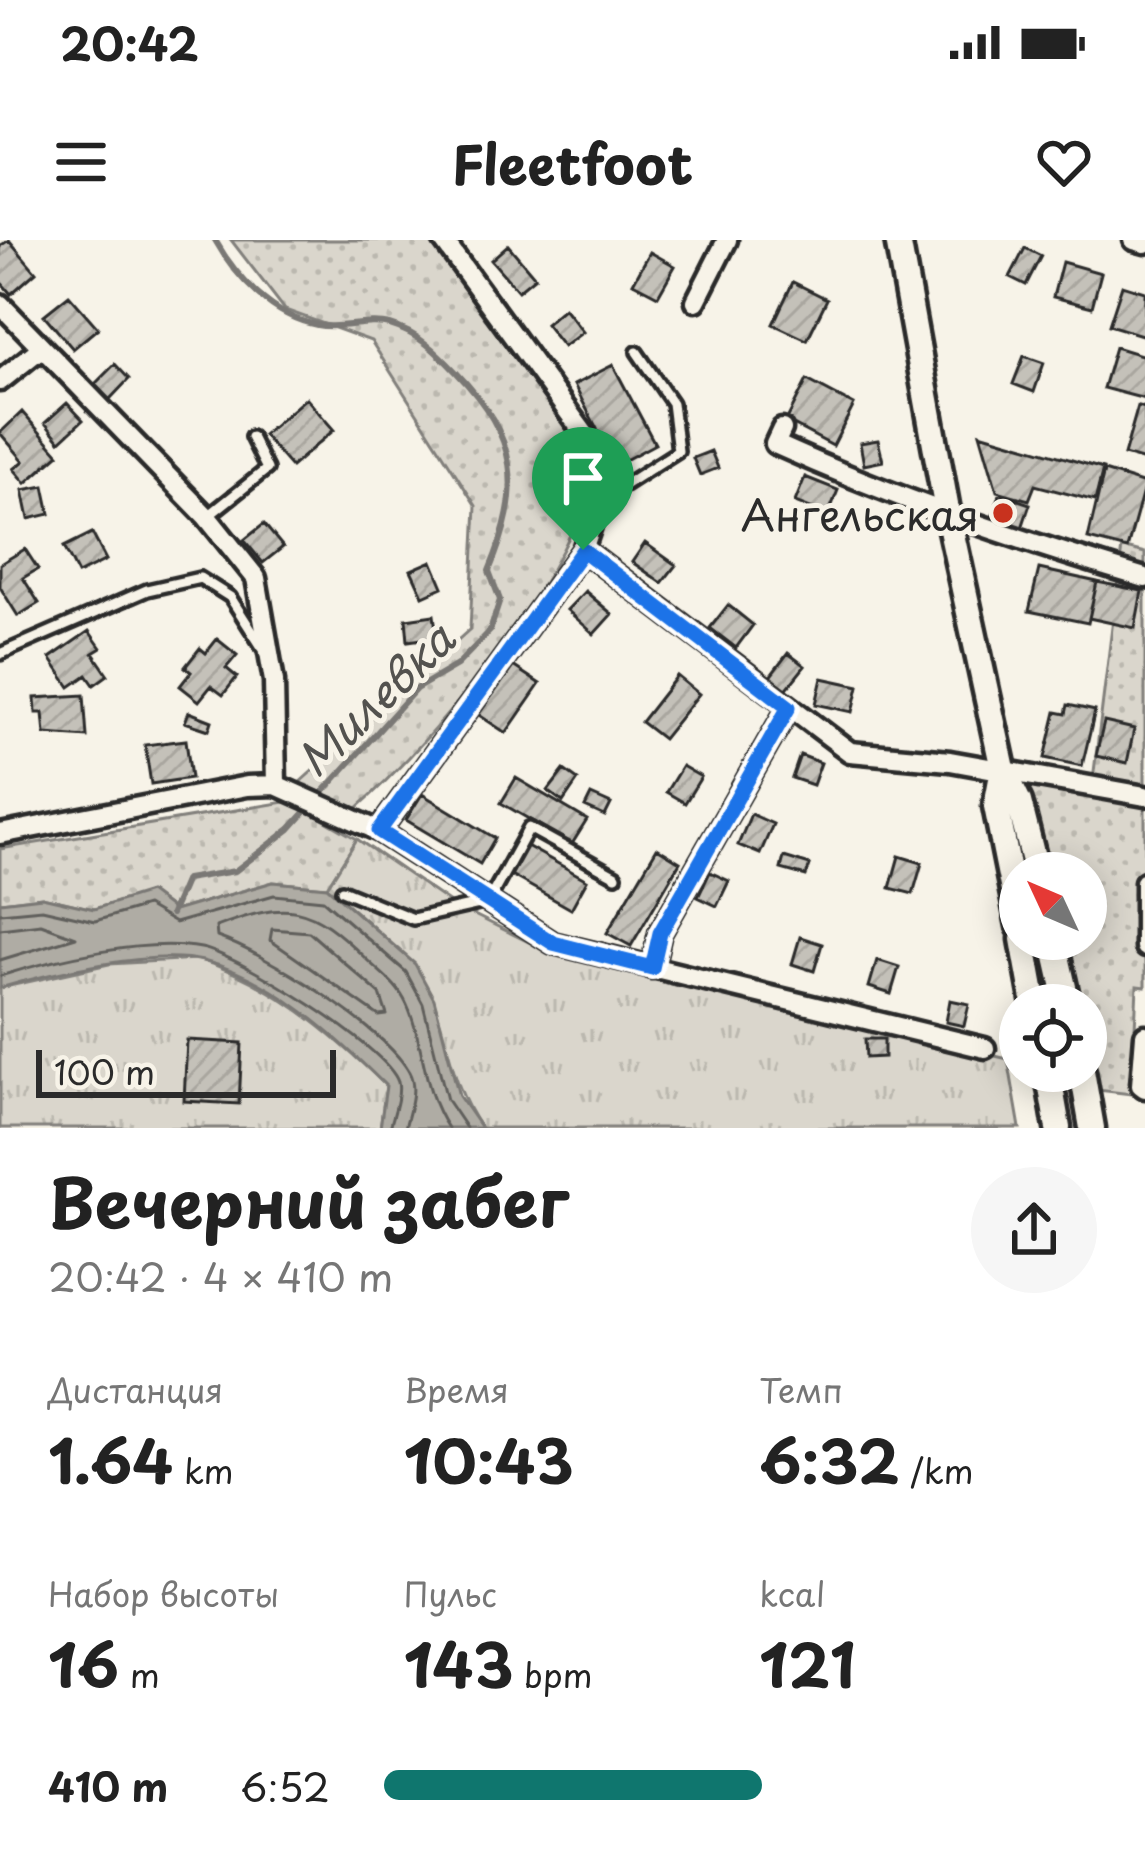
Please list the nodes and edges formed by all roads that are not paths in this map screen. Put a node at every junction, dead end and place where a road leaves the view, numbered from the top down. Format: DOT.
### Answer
graph roads {
  1 [pos="442,240"];
  2 [pos="727,240"];
  3 [pos="898,240"];
  4 [pos="1134,240"];
  5 [pos="1145,243"];
  6 [pos="696,301"];
  7 [pos="0,304"];
  8 [pos="40,349"];
  9 [pos="638,352"];
  10 [pos="0,381"];
  11 [pos="782,429"];
  12 [pos="251,437"];
  13 [pos="604,483"];
  14 [pos="948,516"];
  15 [pos="207,517"];
  16 [pos="583,550"];
  17 [pos="1145,578"];
  18 [pos="0,654"];
  19 [pos="268,656"];
  20 [pos="789,707"];
  21 [pos="1003,770"];
  22 [pos="284,788"];
  23 [pos="1145,796"];
  24 [pos="379,831"];
  25 [pos="0,834"];
  26 [pos="1005,852"];
  27 [pos="1031,852"];
  28 [pos="616,876"];
  29 [pos="1145,882"];
  30 [pos="342,890"];
  31 [pos="488,902"];
  32 [pos="1145,947"];
  33 [pos="652,968"];
  34 [pos="1145,1035"];
  35 [pos="986,1048"];
  36 [pos="1145,1088"];
  37 [pos="1052,1092"];
  38 [pos="1086,1092"];
  39 [pos="1058,1128"];
  40 [pos="1092,1128"];
  1 -- 13 [label="street"];
  2 -- 6 [label="street"];
  3 -- 14 [label="street"];
  4 -- 5 [label="street"];
  7 -- 8 [label="street"];
  8 -- 10 [label="street"];
  8 -- 15 [label="street"];
  9 -- 13 [label="lane"];
  11 -- 14 [label="street"];
  12 -- 15 [label="lane"];
  13 -- 16 [label="street"];
  14 -- 17 [label="street"];
  14 -- 21 [label="street"];
  15 -- 19 [label="street"];
  16 -- 20 [label="street"];
  16 -- 24 [label="street"];
  18 -- 19 [label="lane"];
  19 -- 22 [label="street"];
  20 -- 21 [label="street"];
  20 -- 33 [label="street"];
  21 -- 23 [label="street"];
  21 -- 26 [label="street"];
  21 -- 27 [label="street"];
  22 -- 24 [label="street"];
  22 -- 25 [label="street"];
  24 -- 31 [label="street"];
  28 -- 31 [label="lane"];
  29 -- 32 [label="street"];
  30 -- 31 [label="lane"];
  31 -- 33 [label="street"];
  33 -- 35 [label="street"];
  34 -- 36 [label="street"];
  37 -- 39 [label="street"];
  38 -- 40 [label="street"];
}
